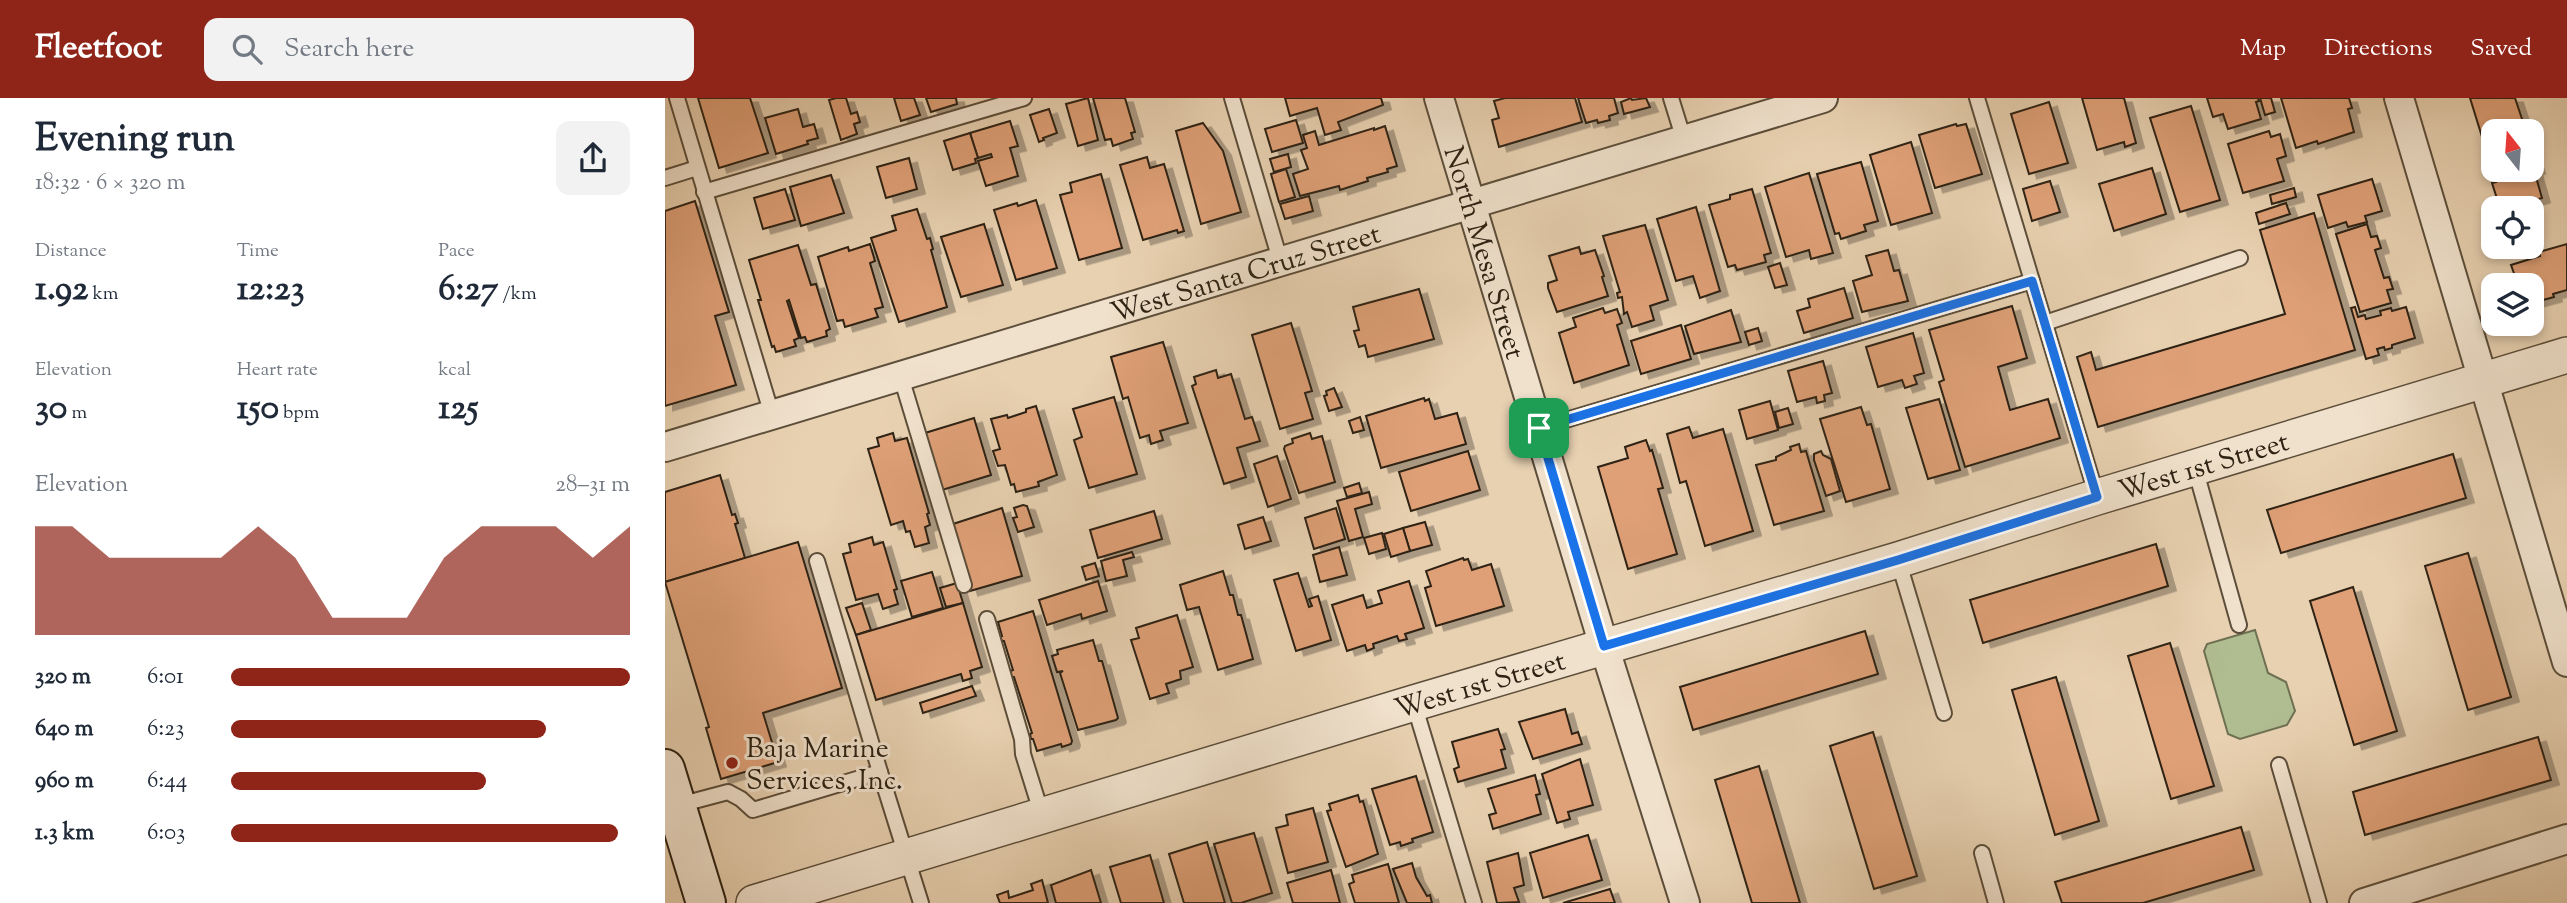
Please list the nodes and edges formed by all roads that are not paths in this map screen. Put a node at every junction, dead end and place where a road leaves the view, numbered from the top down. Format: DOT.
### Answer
graph roads {
  1 [pos="677,98"];
  2 [pos="1024,98"];
  3 [pos="1232,98"];
  4 [pos="1439,98"];
  5 [pos="1671,98"];
  6 [pos="1823,98"];
  7 [pos="1977,98"];
  8 [pos="2399,98"];
  9 [pos="1683,140"];
  10 [pos="697,169"];
  11 [pos="665,178"];
  12 [pos="704,192"];
  13 [pos="1471,204"];
  14 [pos="2240,258"];
  15 [pos="1281,263"];
  16 [pos="2032,281"];
  17 [pos="2045,323"];
  18 [pos="2567,355"];
  19 [pos="901,377"];
  20 [pos="2483,380"];
  21 [pos="772,415"];
  22 [pos="1539,428"];
  23 [pos="665,447"];
  24 [pos="2195,468"];
  25 [pos="2097,497"];
  26 [pos="1898,560"];
  27 [pos="817,561"];
  28 [pos="964,585"];
  29 [pos="987,619"];
  30 [pos="2239,625"];
  31 [pos="1604,646"];
  32 [pos="2567,662"];
  33 [pos="1414,703"];
  34 [pos="1944,713"];
  35 [pos="2279,765"];
  36 [pos="665,769"];
  37 [pos="880,772"];
  38 [pos="676,806"];
  39 [pos="1042,815"];
  40 [pos="2567,839"];
  41 [pos="1982,853"];
  42 [pos="907,856"];
  43 [pos="706,903"];
  44 [pos="754,903"];
  45 [pos="921,903"];
  46 [pos="1474,903"];
  47 [pos="1685,903"];
  48 [pos="1996,903"];
  49 [pos="2319,903"];
  50 [pos="2364,903"];
  1 -- 10 [label="lane"];
  2 -- 12 [label="lane"];
  3 -- 15 [label="lane"];
  4 -- 13 [label="street, North Mesa Street"];
  5 -- 9 [label="lane"];
  6 -- 9 [label="street, West Santa Cruz Street"];
  7 -- 16 [label="lane"];
  8 -- 20 [label="street"];
  9 -- 13 [label="street, West Santa Cruz Street"];
  10 -- 11 [label="lane"];
  10 -- 12 [label="lane"];
  12 -- 21 [label="lane"];
  13 -- 15 [label="street, West Santa Cruz Street"];
  13 -- 22 [label="street, North Mesa Street"];
  14 -- 17 [label="lane"];
  15 -- 19 [label="street, West Santa Cruz Street"];
  16 -- 17 [label="lane"];
  16 -- 22 [label="lane"];
  17 -- 25 [label="lane"];
  18 -- 20 [label="street, West 1st Street"];
  19 -- 21 [label="street, West Santa Cruz Street"];
  19 -- 28 [label="lane"];
  20 -- 24 [label="street, West 1st Street"];
  20 -- 32 [label="street"];
  21 -- 23 [label="street, West Santa Cruz Street"];
  22 -- 31 [label="street, North Mesa Street"];
  24 -- 25 [label="street, West 1st Street"];
  24 -- 30 [label="lane"];
  25 -- 26 [label="street, West 1st Street"];
  26 -- 31 [label="street, West 1st Street"];
  26 -- 34 [label="lane"];
  27 -- 37 [label="lane"];
  29 -- 39 [label="lane"];
  31 -- 33 [label="street, West 1st Street"];
  31 -- 47 [label="street, North Mesa Street"];
  33 -- 39 [label="street, West 1st Street"];
  33 -- 46 [label="lane"];
  35 -- 49 [label="lane"];
  36 -- 38 [label="main road"];
  37 -- 38 [label="lane"];
  37 -- 42 [label="lane"];
  38 -- 43 [label="main road"];
  39 -- 42 [label="street, West 1st Street"];
  40 -- 50 [label="street"];
  41 -- 48 [label="lane"];
  42 -- 44 [label="street, West 1st Street"];
  42 -- 45 [label="lane"];
}
